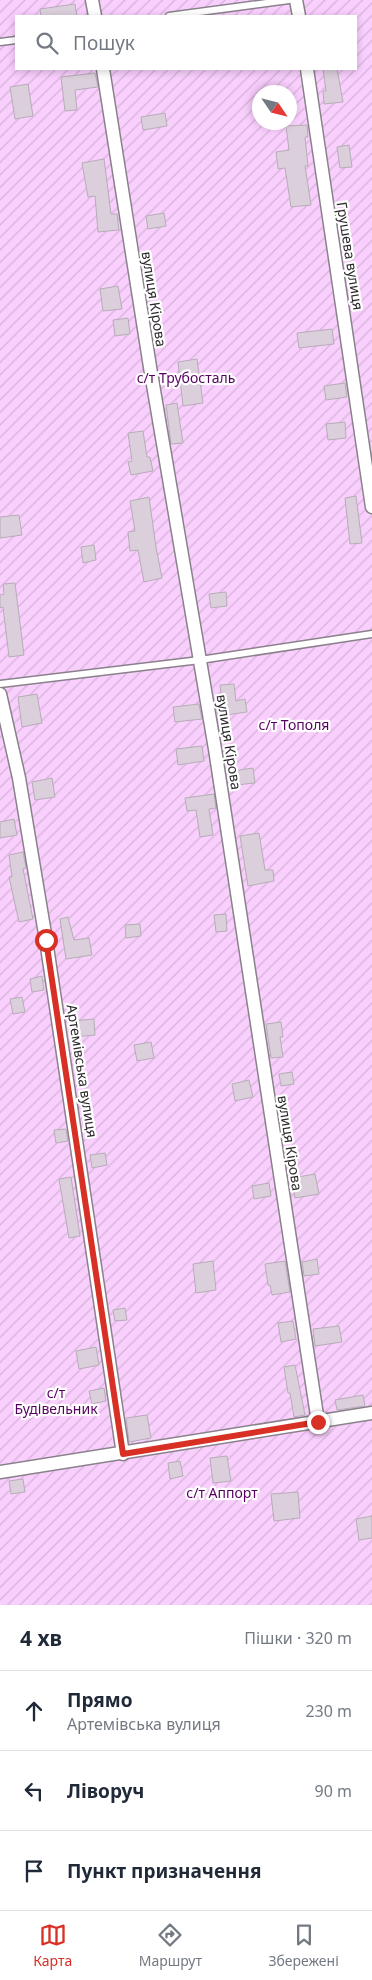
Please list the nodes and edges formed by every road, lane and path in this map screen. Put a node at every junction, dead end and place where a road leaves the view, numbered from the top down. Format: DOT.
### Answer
graph roads {
  1 [pos="92,0"];
  2 [pos="289,0"];
  3 [pos="296,0"];
  4 [pos="95,15"];
  5 [pos="176,15"];
  6 [pos="299,15"];
  7 [pos="15,40"];
  8 [pos="0,42"];
  9 [pos="103,70"];
  10 [pos="307,70"];
  11 [pos="372,507"];
  12 [pos="372,634"];
  13 [pos="200,660"];
  14 [pos="0,684"];
  15 [pos="0,694"];
  16 [pos="372,1413"];
  17 [pos="318,1422"];
  18 [pos="123,1454"];
  19 [pos="0,1472"];
  1 -- 4 [label="street"];
  2 -- 5 [label="lane"];
  3 -- 6 [label="street"];
  7 -- 8 [label="lane"];
  9 -- 13 [label="street, вулиця Кірова"];
  10 -- 11 [label="street, Грушева вулиця"];
  12 -- 13 [label="lane"];
  13 -- 14 [label="lane"];
  13 -- 17 [label="street, вулиця Кірова"];
  15 -- 18 [label="street, Артемівська вулиця"];
  16 -- 17 [label="street"];
  17 -- 18 [label="street"];
  18 -- 19 [label="street"];
}
